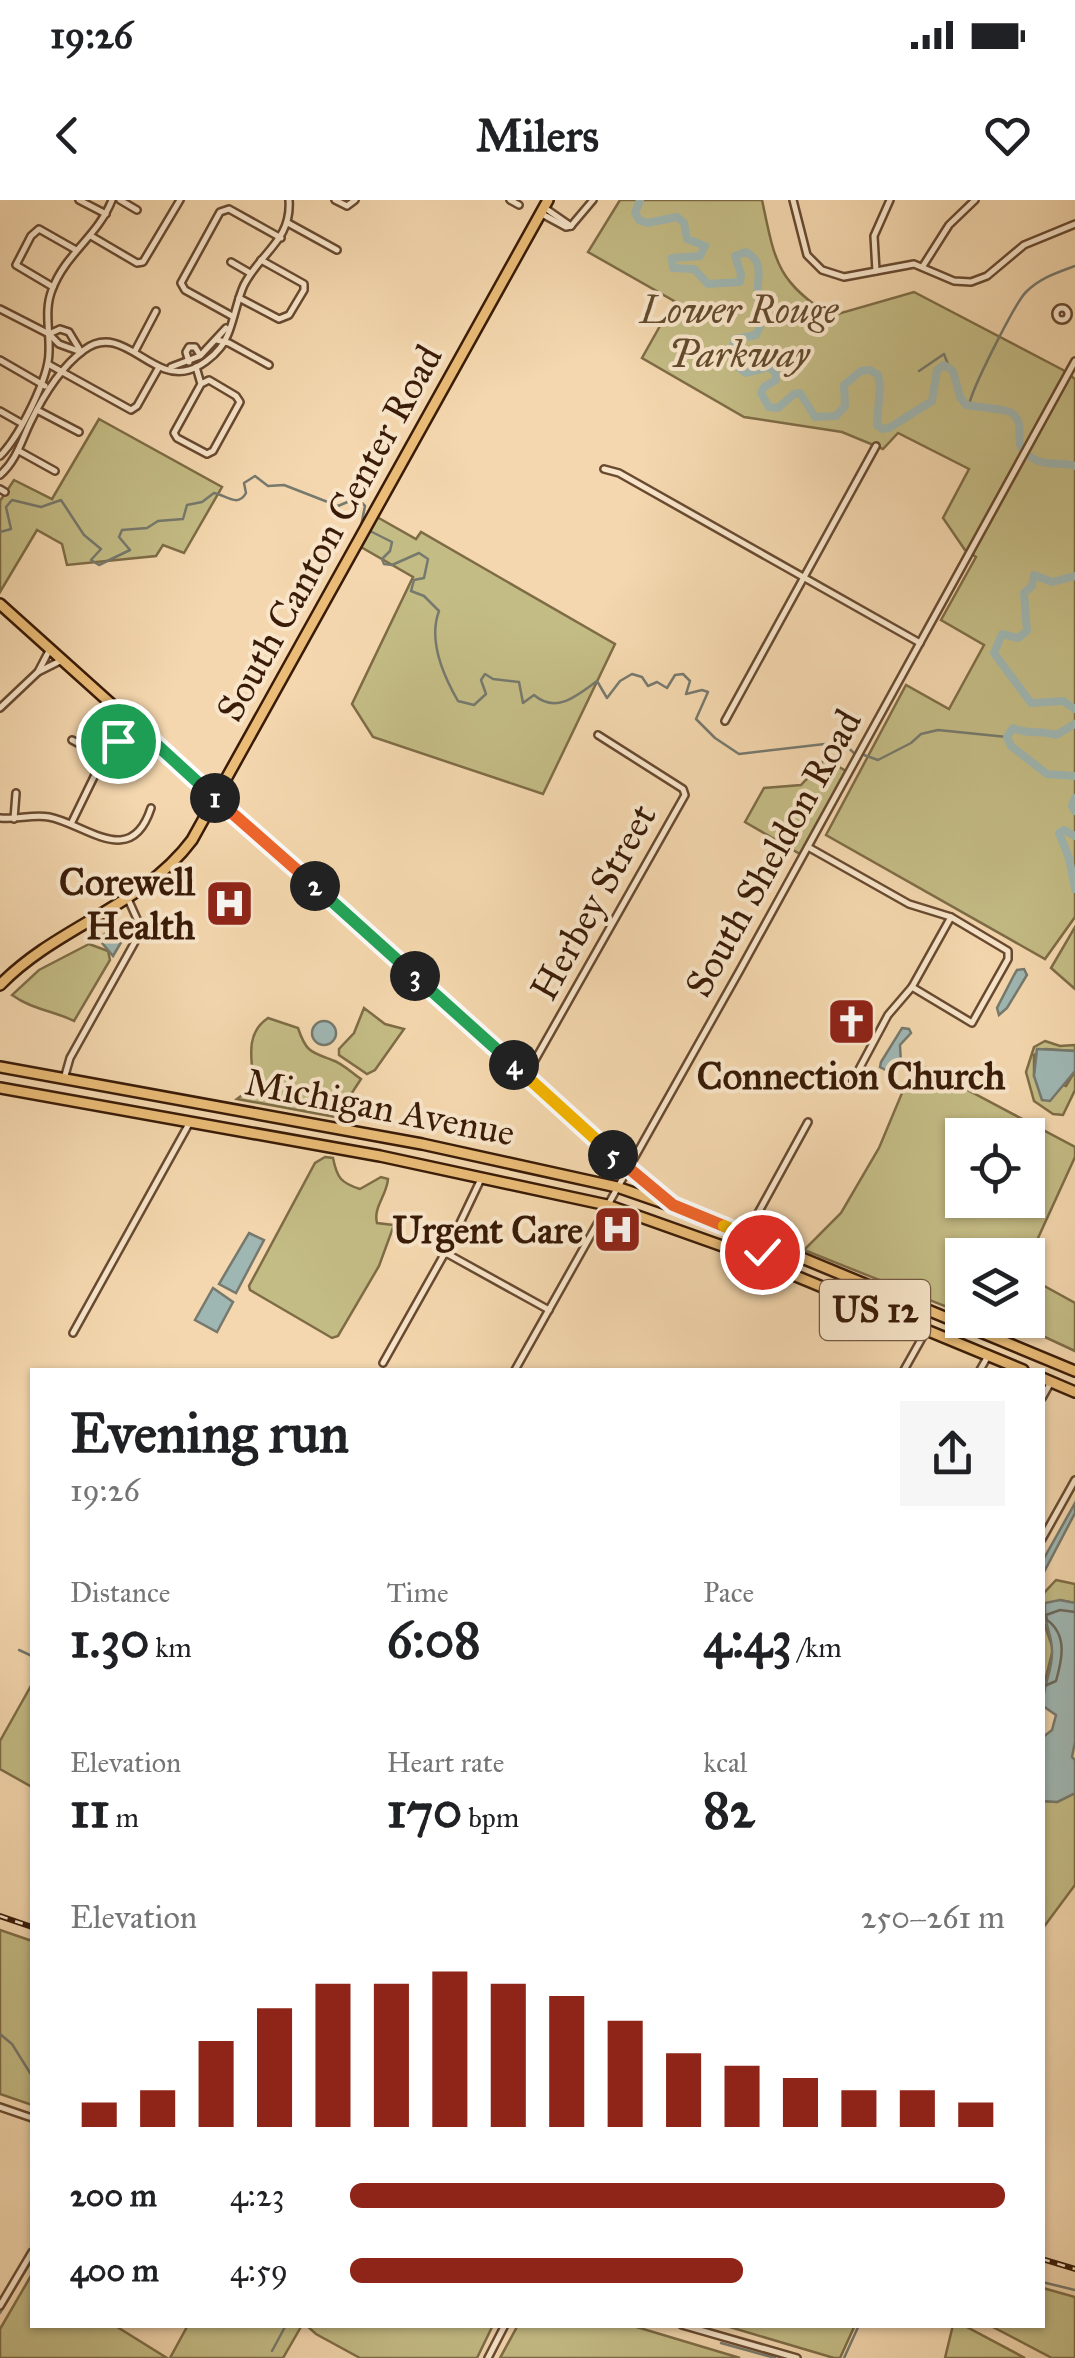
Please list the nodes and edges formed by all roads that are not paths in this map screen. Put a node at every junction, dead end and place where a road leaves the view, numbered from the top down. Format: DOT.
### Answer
graph roads {
  1 [pos="79,200"];
  2 [pos="112,200"];
  3 [pos="120,200"];
  4 [pos="180,200"];
  5 [pos="289,200"];
  6 [pos="335,200"];
  7 [pos="355,200"];
  8 [pos="510,200"];
  9 [pos="593,200"];
  10 [pos="793,200"];
  11 [pos="890,200"];
  12 [pos="975,200"];
  13 [pos="519,205"];
  14 [pos="544,207"];
  15 [pos="137,210"];
  16 [pos="106,214"];
  17 [pos="288,223"];
  18 [pos="1075,224"];
  19 [pos="91,236"];
  20 [pos="281,238"];
  21 [pos="76,250"];
  22 [pos="338,250"];
  23 [pos="261,260"];
  24 [pos="231,262"];
  25 [pos="924,266"];
  26 [pos="876,271"];
  27 [pos="251,274"];
  28 [pos="52,287"];
  29 [pos="239,298"];
  30 [pos="0,309"];
  31 [pos="156,311"];
  32 [pos="232,316"];
  33 [pos="49,334"];
  34 [pos="220,341"];
  35 [pos="135,351"];
  36 [pos="81,352"];
  37 [pos="0,360"];
  38 [pos="1075,361"];
  39 [pos="196,362"];
  40 [pos="48,364"];
  41 [pos="269,366"];
  42 [pos="159,368"];
  43 [pos="64,371"];
  44 [pos="209,380"];
  45 [pos="42,384"];
  46 [pos="202,384"];
  47 [pos="50,388"];
  48 [pos="37,410"];
  49 [pos="0,411"];
  50 [pos="21,423"];
  51 [pos="28,427"];
  52 [pos="79,432"];
  53 [pos="876,446"];
  54 [pos="19,450"];
  55 [pos="0,456"];
  56 [pos="604,469"];
  57 [pos="1,471"];
  58 [pos="55,471"];
  59 [pos="804,577"];
  60 [pos="0,604"];
  61 [pos="920,644"];
  62 [pos="50,649"];
  63 [pos="62,660"];
  64 [pos="38,672"];
  65 [pos="0,708"];
  66 [pos="130,721"];
  67 [pos="725,721"];
  68 [pos="598,735"];
  69 [pos="72,740"];
  70 [pos="102,756"];
  71 [pos="16,793"];
  72 [pos="217,799"];
  73 [pos="151,808"];
  74 [pos="0,818"];
  75 [pos="14,818"];
  76 [pos="71,825"];
  77 [pos="808,848"];
  78 [pos="128,899"];
  79 [pos="951,916"];
  80 [pos="0,985"];
  81 [pos="912,987"];
  82 [pos="0,1067"];
  83 [pos="526,1076"];
  84 [pos="64,1079"];
  85 [pos="0,1088"];
  86 [pos="849,1088"];
  87 [pos="121,1090"];
  88 [pos="199,1104"];
  89 [pos="113,1108"];
  90 [pos="190,1122"];
  91 [pos="808,1122"];
  92 [pos="458,1152"];
  93 [pos="509,1162"];
  94 [pos="629,1168"];
  95 [pos="446,1169"];
  96 [pos="482,1176"];
  97 [pos="498,1180"];
  98 [pos="618,1186"];
  99 [pos="607,1204"];
  100 [pos="673,1205"];
  101 [pos="746,1235"];
  102 [pos="772,1246"];
  103 [pos="728,1248"];
  104 [pos="446,1253"];
  105 [pos="764,1263"];
  106 [pos="549,1310"];
  107 [pos="945,1318"];
  108 [pos="926,1331"];
  109 [pos="73,1332"];
  110 [pos="957,1338"];
  111 [pos="995,1338"];
  112 [pos="956,1343"];
  113 [pos="988,1356"];
  114 [pos="383,1363"];
  115 [pos="517,1368"];
  116 [pos="905,1368"];
  117 [pos="981,1368"];
  118 [pos="1018,1368"];
  119 [pos="1075,1370"];
  120 [pos="1047,1380"];
  121 [pos="1075,1392"];
  122 [pos="1075,1480"];
  123 [pos="1045,1534"];
  124 [pos="0,2107"];
  125 [pos="30,2117"];
  126 [pos="30,2255"];
  127 [pos="0,2306"];
  128 [pos="503,2328"];
  129 [pos="692,2328"];
  130 [pos="488,2358"];
  131 [pos="796,2358"];
  1 -- 16 [label="street"];
  2 -- 16 [label="street"];
  3 -- 15 [label="street"];
  4 -- 19 [label="street"];
  5 -- 17 [label="street"];
  6 -- 7 [label="street"];
  8 -- 13 [label="street"];
  9 -- 14 [label="street"];
  10 -- 26 [label="street"];
  11 -- 26 [label="street"];
  12 -- 25 [label="street"];
  14 -- 72 [label="main road, South Canton Center Road"];
  16 -- 19 [label="street"];
  17 -- 20 [label="street"];
  17 -- 22 [label="street"];
  18 -- 25 [label="street"];
  19 -- 21 [label="street"];
  20 -- 23 [label="street"];
  20 -- 32 [label="street"];
  21 -- 28 [label="street"];
  21 -- 28 [label="street"];
  23 -- 27 [label="street"];
  23 -- 29 [label="street"];
  24 -- 27 [label="street"];
  25 -- 26 [label="street"];
  27 -- 29 [label="street"];
  28 -- 33 [label="street"];
  29 -- 32 [label="street"];
  30 -- 33 [label="street"];
  31 -- 35 [label="street"];
  32 -- 34 [label="street"];
  33 -- 36 [label="street"];
  33 -- 36 [label="street"];
  33 -- 40 [label="street"];
  34 -- 39 [label="street"];
  34 -- 41 [label="street"];
  35 -- 36 [label="street"];
  35 -- 42 [label="street"];
  36 -- 43 [label="street"];
  37 -- 45 [label="street"];
  38 -- 61 [label="street, South Sheldon Road"];
  39 -- 42 [label="street"];
  39 -- 44 [label="street"];
  39 -- 46 [label="street"];
  40 -- 43 [label="street"];
  40 -- 45 [label="street"];
  42 -- 43 [label="street"];
  43 -- 47 [label="street"];
  44 -- 46 [label="street"];
  44 -- 46 [label="street"];
  45 -- 47 [label="street"];
  45 -- 50 [label="street"];
  47 -- 48 [label="street"];
  48 -- 51 [label="street"];
  48 -- 52 [label="street"];
  49 -- 50 [label="street"];
  50 -- 51 [label="street"];
  50 -- 55 [label="street"];
  51 -- 54 [label="street"];
  53 -- 59 [label="street"];
  54 -- 57 [label="street"];
  54 -- 58 [label="street"];
  56 -- 59 [label="street"];
  59 -- 61 [label="street"];
  59 -- 67 [label="street"];
  60 -- 62 [label="main road"];
  61 -- 77 [label="street, South Sheldon Road"];
  62 -- 63 [label="main road"];
  62 -- 64 [label="street"];
  63 -- 64 [label="street"];
  63 -- 66 [label="main road"];
  64 -- 65 [label="street"];
  66 -- 70 [label="street"];
  66 -- 72 [label="main road"];
  68 -- 83 [label="street, Herbey Street"];
  69 -- 70 [label="street"];
  70 -- 76 [label="street"];
  71 -- 75 [label="street"];
  72 -- 78 [label="main road, South Canton Center Road"];
  72 -- 83 [label="main road"];
  73 -- 76 [label="street"];
  74 -- 75 [label="street"];
  75 -- 76 [label="street"];
  77 -- 79 [label="street"];
  77 -- 94 [label="street, South Sheldon Road"];
  78 -- 80 [label="main road, South Canton Center Road"];
  78 -- 84 [label="street"];
  79 -- 81 [label="street"];
  79 -- 81 [label="street"];
  81 -- 86 [label="street"];
  82 -- 84 [label="main road, Michigan Avenue / US 12"];
  83 -- 94 [label="main road"];
  84 -- 87 [label="main road, Michigan Avenue / US 12"];
  85 -- 89 [label="main road, Michigan Avenue / US 12"];
  87 -- 88 [label="main road, Michigan Avenue / US 12"];
  87 -- 89 [label="main road"];
  88 -- 90 [label="main road"];
  88 -- 92 [label="main road, Michigan Avenue / US 12"];
  89 -- 90 [label="main road, Michigan Avenue / US 12"];
  90 -- 95 [label="main road, Michigan Avenue / US 12"];
  90 -- 109 [label="street"];
  91 -- 101 [label="street"];
  92 -- 93 [label="main road, Michigan Avenue / US 12"];
  92 -- 95 [label="main road"];
  93 -- 97 [label="main road"];
  93 -- 98 [label="main road, Michigan Avenue / US 12"];
  94 -- 98 [label="street, South Sheldon Road"];
  94 -- 100 [label="main road"];
  95 -- 96 [label="main road, Michigan Avenue / US 12"];
  96 -- 97 [label="main road, Michigan Avenue / US 12"];
  96 -- 104 [label="street"];
  97 -- 99 [label="main road, Michigan Avenue / US 12"];
  98 -- 99 [label="street, South Sheldon Road"];
  98 -- 100 [label="main road, Michigan Avenue / US 12"];
  99 -- 103 [label="main road, Michigan Avenue / US 12"];
  99 -- 106 [label="street, South Sheldon Road"];
  100 -- 101 [label="main road, Michigan Avenue / US 12"];
  101 -- 102 [label="main road, Michigan Avenue / US 12"];
  101 -- 103 [label="main road"];
  102 -- 105 [label="main road"];
  102 -- 107 [label="main road, Michigan Avenue / US 12"];
  103 -- 105 [label="main road, Michigan Avenue / US 12"];
  104 -- 106 [label="street"];
  104 -- 114 [label="street"];
  105 -- 108 [label="main road, Michigan Avenue / US 12"];
  106 -- 115 [label="street, South Sheldon Road"];
  108 -- 112 [label="main road, Michigan Avenue / US 12"];
  108 -- 116 [label="street"];
  110 -- 112 [label="main road"];
  111 -- 119 [label="main road, Michigan Avenue / US 12"];
  112 -- 113 [label="main road, Michigan Avenue / US 12"];
  113 -- 117 [label="street"];
  113 -- 118 [label="main road, Michigan Avenue / US 12"];
  120 -- 121 [label="main road"];
  122 -- 123 [label="street"];
  124 -- 125 [label="street"];
  126 -- 127 [label="street"];
  128 -- 130 [label="street"];
  129 -- 131 [label="street"];
}
